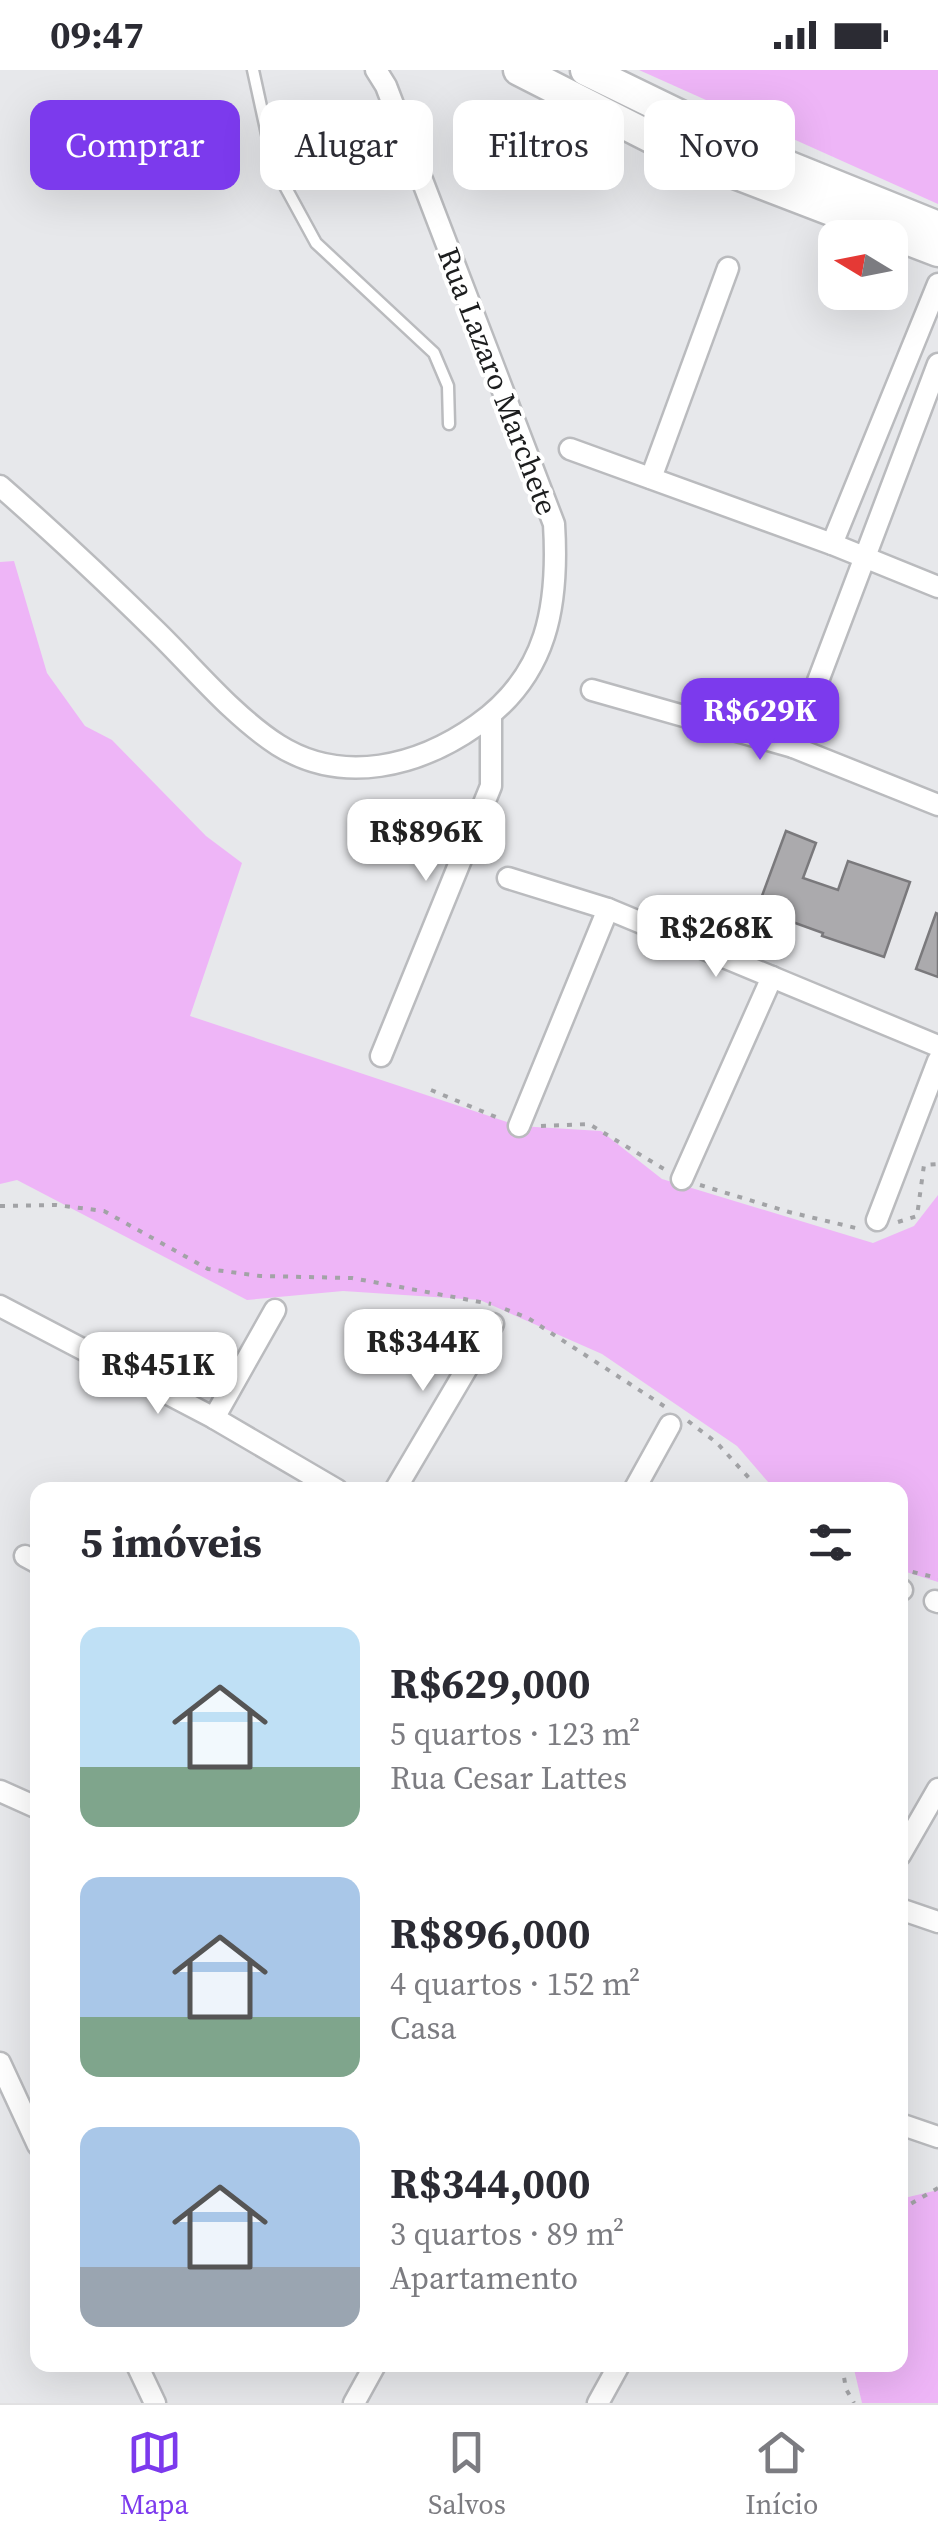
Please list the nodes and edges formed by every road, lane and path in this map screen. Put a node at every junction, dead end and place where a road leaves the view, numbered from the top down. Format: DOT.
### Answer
graph roads {
  1 [pos="253,70"];
  2 [pos="519,70"];
  3 [pos="586,70"];
  4 [pos="384,75"];
  5 [pos="938,227"];
  6 [pos="938,251"];
  7 [pos="728,268"];
  8 [pos="938,284"];
  9 [pos="938,364"];
  10 [pos="450,424"];
  11 [pos="570,449"];
  12 [pos="651,478"];
  13 [pos="0,486"];
  14 [pos="832,544"];
  15 [pos="866,558"];
  16 [pos="938,587"];
  17 [pos="592,690"];
  18 [pos="491,716"];
  19 [pos="793,747"];
  20 [pos="938,805"];
  21 [pos="508,878"];
  22 [pos="608,909"];
  23 [pos="772,976"];
  24 [pos="938,1046"];
  25 [pos="381,1056"];
  26 [pos="938,1062"];
  27 [pos="519,1126"];
  28 [pos="682,1179"];
  29 [pos="0,1206"];
  30 [pos="877,1220"];
  31 [pos="0,1306"];
  32 [pos="274,1310"];
  33 [pos="493,1324"];
  34 [pos="214,1418"];
  35 [pos="670,1425"];
  36 [pos="324,1482"];
  37 [pos="400,1482"];
  38 [pos="638,1482"];
  39 [pos="753,1482"];
  40 [pos="938,1578"];
  41 [pos="908,1582"];
  42 [pos="938,1790"];
  43 [pos="5,1799"];
  44 [pos="30,1806"];
  45 [pos="908,1841"];
  46 [pos="908,1911"];
  47 [pos="938,1922"];
  48 [pos="0,2062"];
  49 [pos="908,2127"];
  50 [pos="30,2128"];
  51 [pos="938,2137"];
  52 [pos="938,2188"];
  53 [pos="908,2205"];
  54 [pos="140,2372"];
  55 [pos="365,2372"];
  56 [pos="615,2372"];
  57 [pos="843,2372"];
  58 [pos="154,2403"];
  59 [pos="354,2403"];
  60 [pos="598,2403"];
  61 [pos="854,2403"];
  1 -- 10 [label="lane"];
  2 -- 6 [label="main road"];
  3 -- 5 [label="main road"];
  4 -- 18 [label="street, Rua Lazaro Marchete"];
  7 -- 12 [label="street"];
  8 -- 14 [label="street"];
  9 -- 15 [label="street"];
  11 -- 12 [label="street"];
  12 -- 14 [label="street"];
  13 -- 18 [label="street, Rua Lazaro Marchete"];
  14 -- 15 [label="street"];
  15 -- 16 [label="street"];
  15 -- 19 [label="street"];
  17 -- 19 [label="street"];
  18 -- 25 [label="street"];
  19 -- 20 [label="street"];
  21 -- 22 [label="street"];
  22 -- 23 [label="street"];
  22 -- 27 [label="street"];
  23 -- 24 [label="street"];
  23 -- 28 [label="street"];
  26 -- 30 [label="street"];
  29 -- 39 [label="path"];
  31 -- 34 [label="street"];
  32 -- 34 [label="street"];
  33 -- 37 [label="street"];
  34 -- 36 [label="street"];
  35 -- 38 [label="street"];
  40 -- 41 [label="path"];
  42 -- 45 [label="street"];
  43 -- 44 [label="street"];
  46 -- 47 [label="street"];
  48 -- 50 [label="street"];
  49 -- 51 [label="street"];
  52 -- 53 [label="path"];
  54 -- 58 [label="street"];
  55 -- 59 [label="street"];
  56 -- 60 [label="street"];
  57 -- 61 [label="path"];
}
